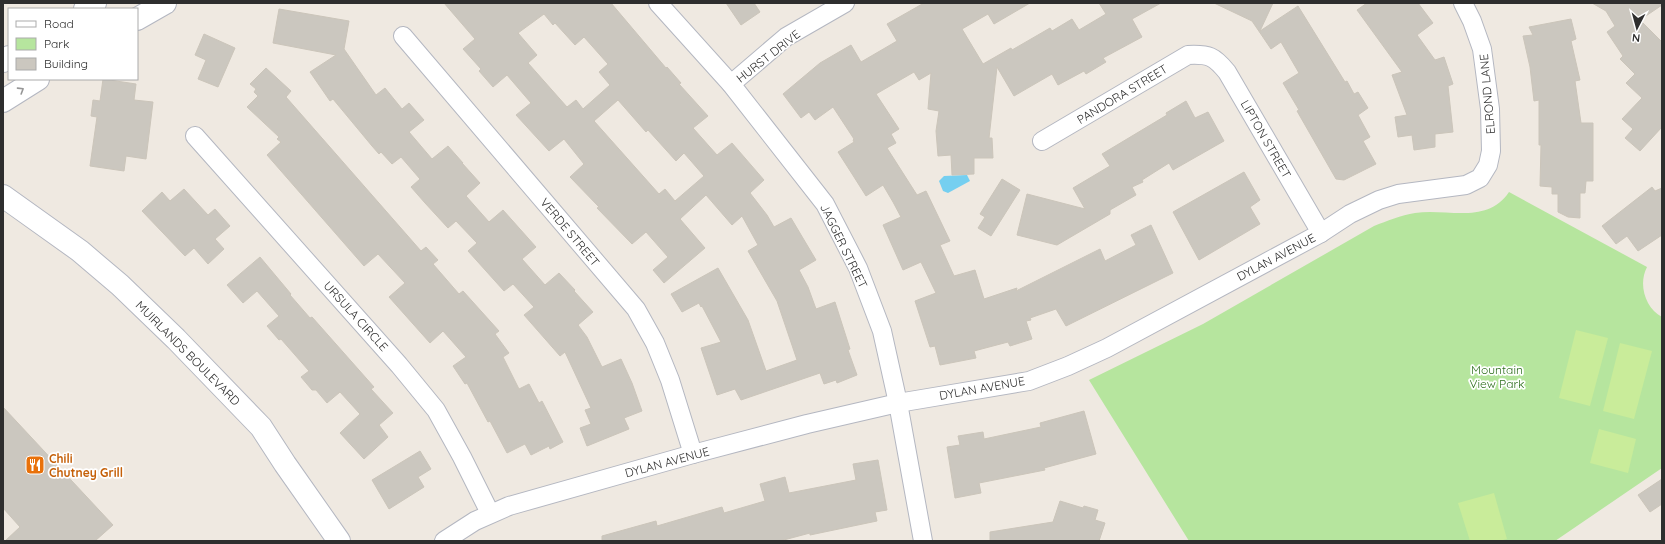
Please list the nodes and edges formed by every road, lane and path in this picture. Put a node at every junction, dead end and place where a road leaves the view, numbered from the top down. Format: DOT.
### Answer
graph roads {
  1 [pos="165,3"];
  2 [pos="658,3"];
  3 [pos="845,3"];
  4 [pos="1463,3"];
  5 [pos="138,18"];
  6 [pos="403,36"];
  7 [pos="1204,54"];
  8 [pos="36,80"];
  9 [pos="732,84"];
  10 [pos="3,101"];
  11 [pos="195,136"];
  12 [pos="1042,141"];
  13 [pos="1488,165"];
  14 [pos="3,196"];
  15 [pos="1321,233"];
  16 [pos="898,403"];
  17 [pos="693,454"];
  18 [pos="490,513"];
  19 [pos="340,541"];
  20 [pos="444,541"];
  21 [pos="923,541"];
  1 -- 5 [label="main road"];
  2 -- 9 [label="street, JAGGER STREET"];
  3 -- 9 [label="street, HURST DRIVE"];
  4 -- 13 [label="street, ELROND LANE"];
  6 -- 17 [label="street, VERDE STREET"];
  7 -- 12 [label="street, PANDORA STREET"];
  7 -- 15 [label="street, LIPTON STREET"];
  10 -- 8 [label="main road, one-way"];
  9 -- 16 [label="street, JAGGER STREET"];
  11 -- 18 [label="street, URSULA CIRCLE"];
  13 -- 15 [label="street, DYLAN AVENUE"];
  14 -- 19 [label="main road, MUIRLANDS BOULEVARD"];
  15 -- 16 [label="street, DYLAN AVENUE"];
  16 -- 17 [label="street, DYLAN AVENUE"];
  16 -- 21 [label="street, JAGGER STREET"];
  17 -- 18 [label="street, DYLAN AVENUE"];
  18 -- 20 [label="street, DYLAN AVENUE"];
}
